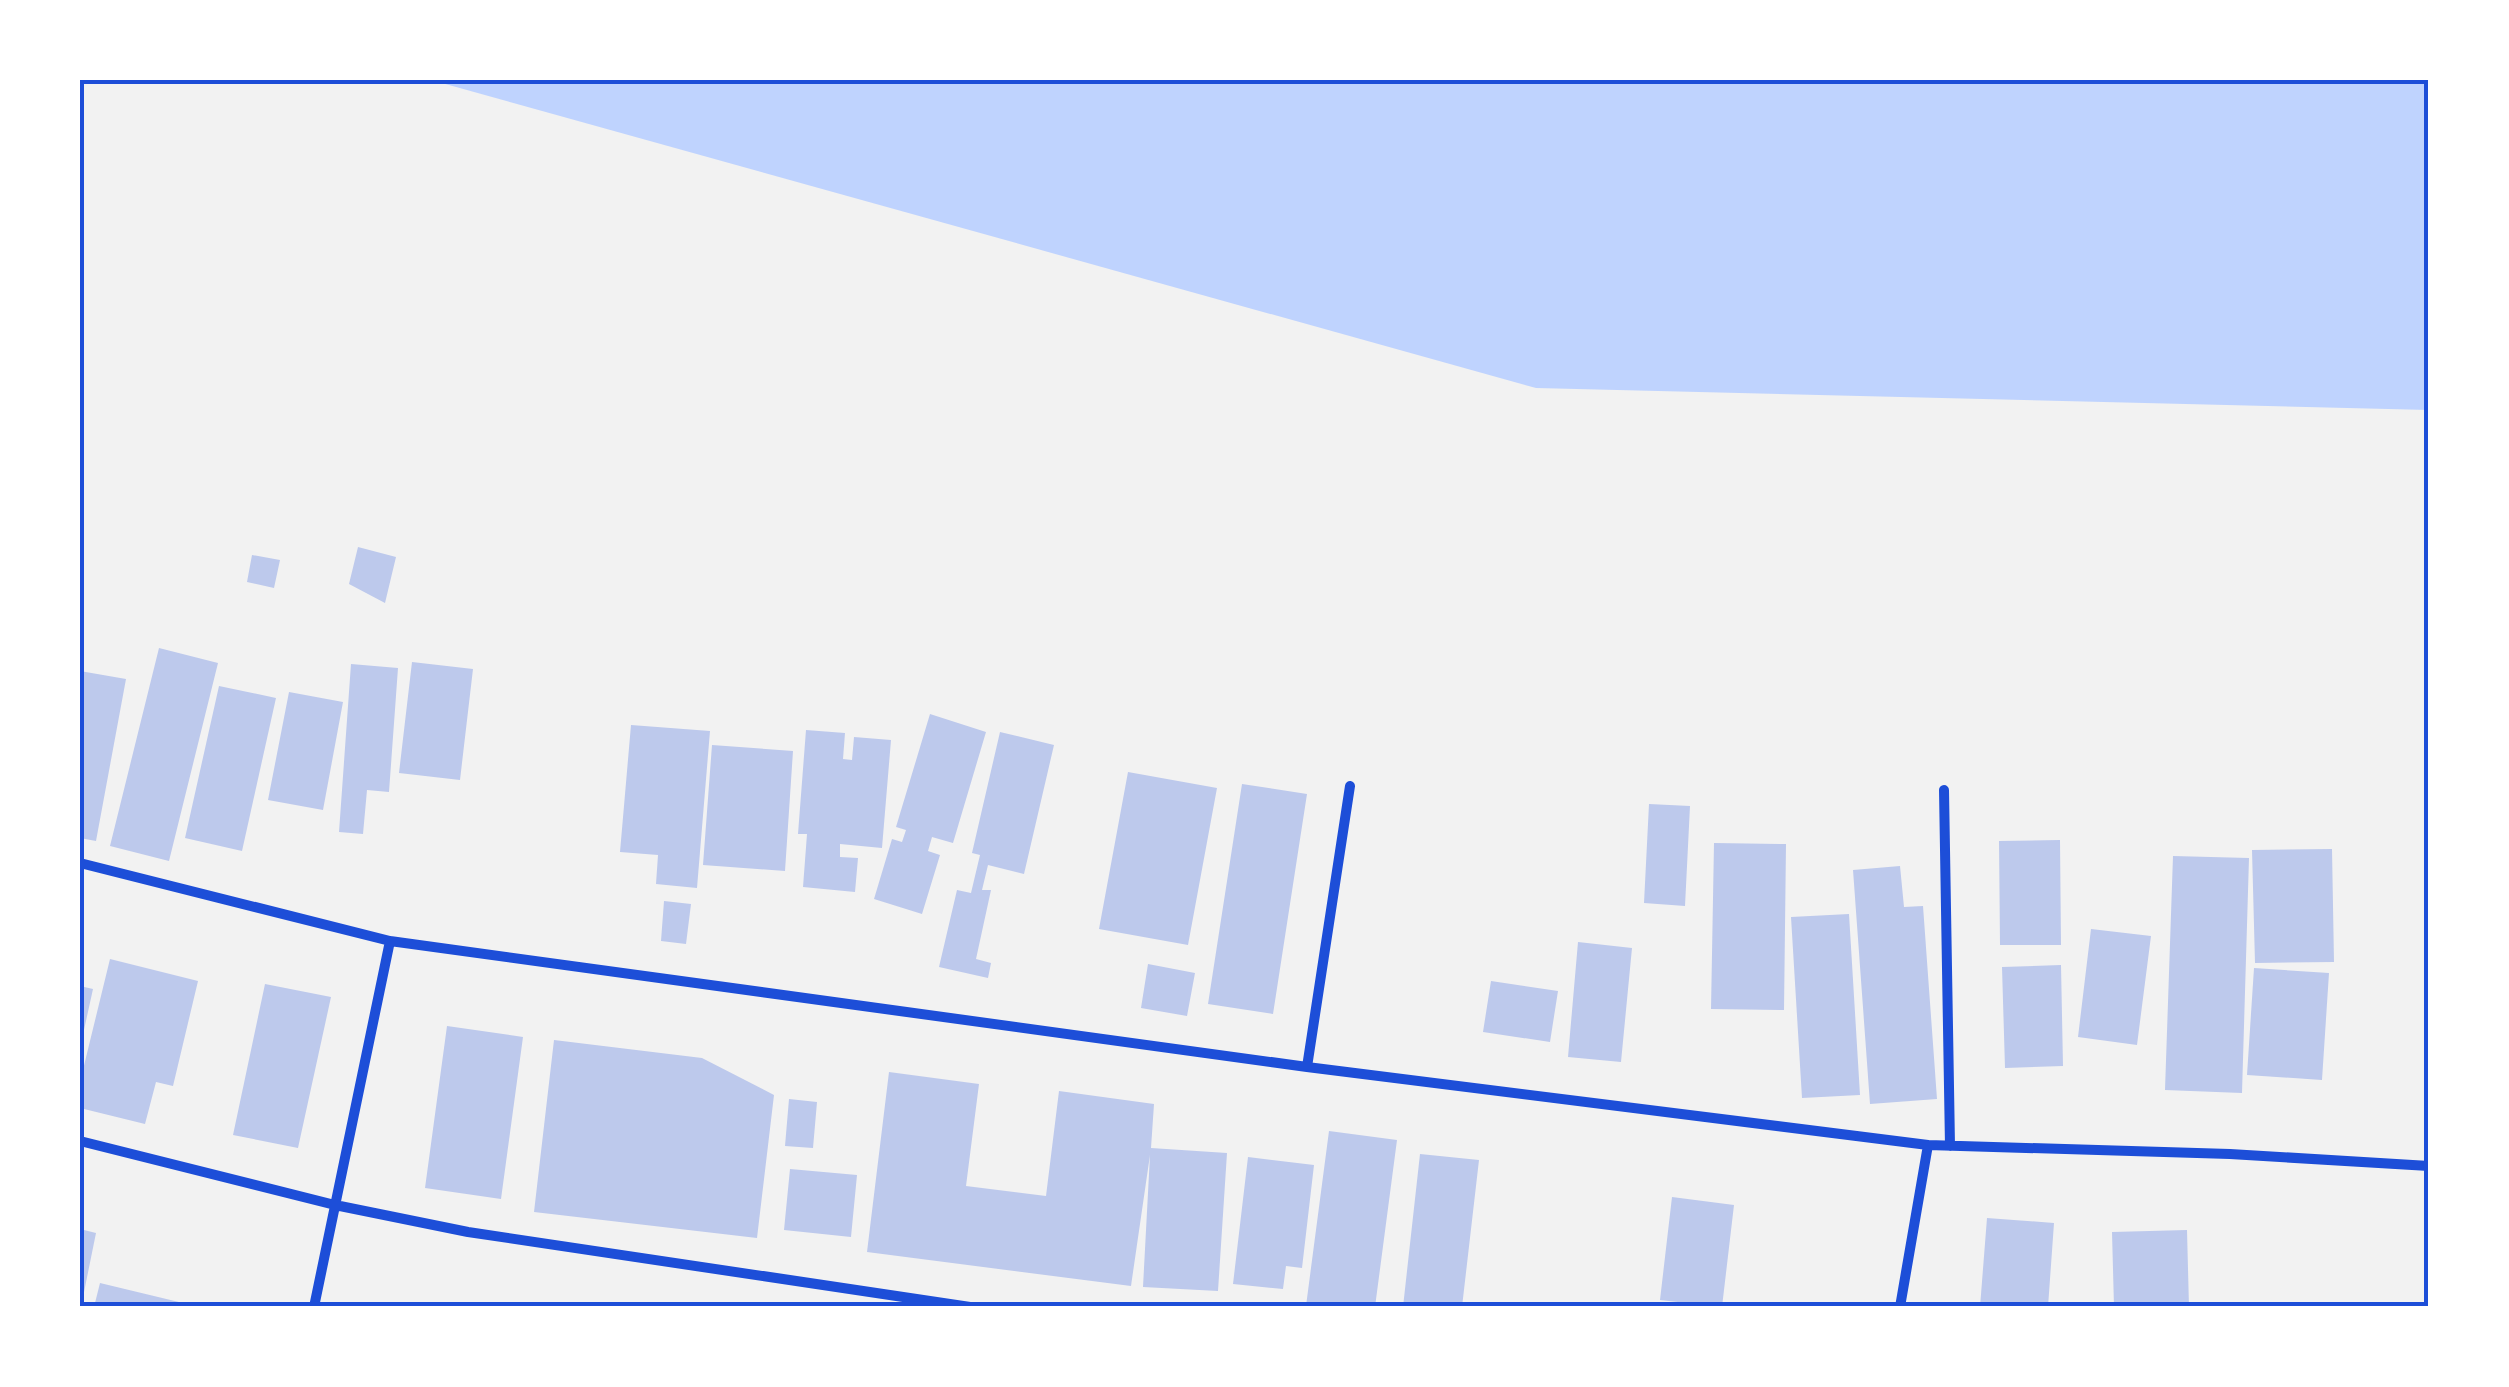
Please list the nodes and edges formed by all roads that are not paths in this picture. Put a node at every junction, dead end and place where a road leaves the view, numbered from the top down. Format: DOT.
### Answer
graph roads {
  1 [pos="1350,786"];
  2 [pos="1944,790"];
  3 [pos="80,863"];
  4 [pos="390,941"];
  5 [pos="1307,1066"];
  6 [pos="80,1140"];
  7 [pos="1928,1146"];
  8 [pos="1950,1146"];
  9 [pos="2429,1166"];
  10 [pos="335,1205"];
  11 [pos="314,1307"];
  12 [pos="970,1307"];
  13 [pos="1900,1307"];
  1 -- 5 [label="street"];
  2 -- 8 [label="street"];
  3 -- 4 [label="street"];
  4 -- 5 [label="street"];
  4 -- 10 [label="street"];
  5 -- 7 [label="street"];
  6 -- 10 [label="street"];
  7 -- 8 [label="street"];
  7 -- 13 [label="street"];
  8 -- 9 [label="street"];
  10 -- 11 [label="street"];
  10 -- 12 [label="street"];
}
